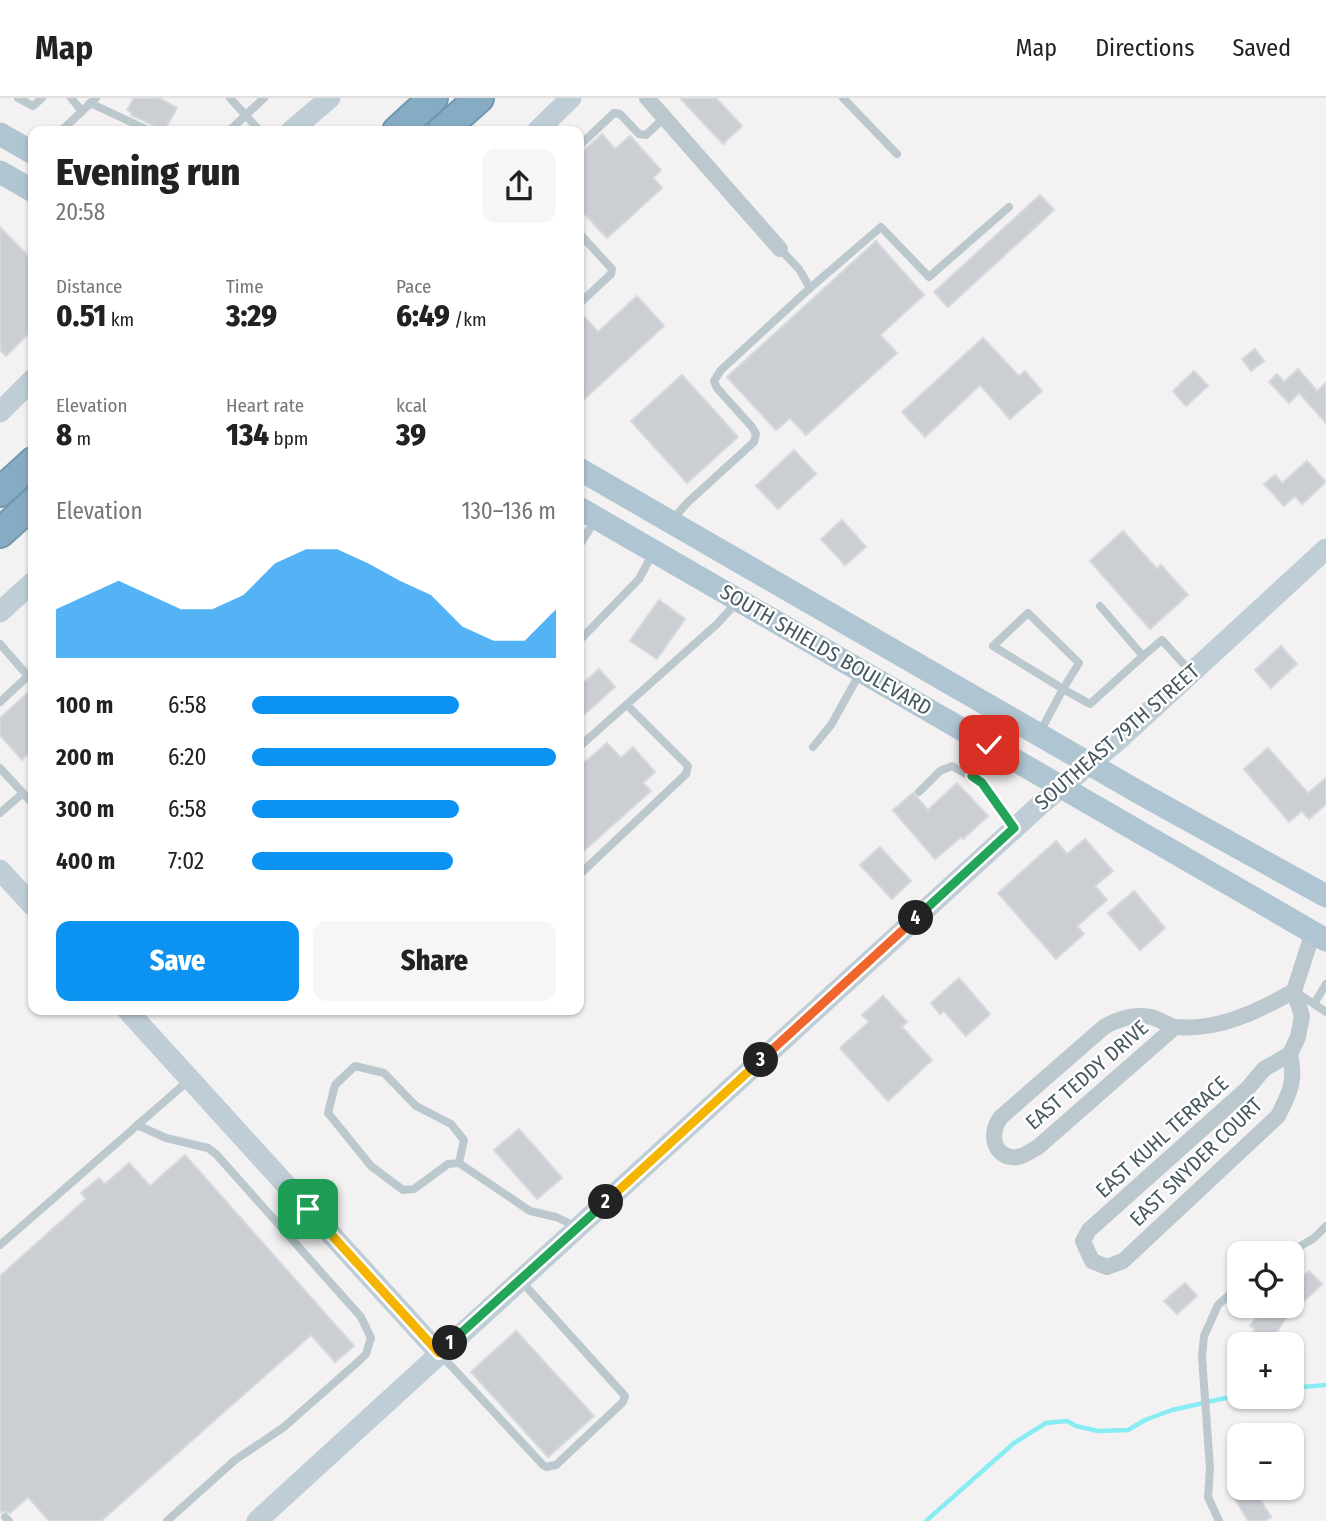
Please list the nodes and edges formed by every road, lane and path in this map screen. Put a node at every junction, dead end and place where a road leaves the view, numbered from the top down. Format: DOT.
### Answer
graph roads {
  1 [pos="18,98"];
  2 [pos="42,98"];
  3 [pos="71,98"];
  4 [pos="230,98"];
  5 [pos="264,98"];
  6 [pos="330,98"];
  7 [pos="433,98"];
  8 [pos="479,98"];
  9 [pos="571,98"];
  10 [pos="647,98"];
  11 [pos="844,98"];
  12 [pos="93,101"];
  13 [pos="82,111"];
  14 [pos="245,115"];
  15 [pos="664,118"];
  16 [pos="66,126"];
  17 [pos="140,126"];
  18 [pos="234,126"];
  19 [pos="255,126"];
  20 [pos="297,126"];
  21 [pos="402,126"];
  22 [pos="448,126"];
  23 [pos="542,126"];
  24 [pos="0,134"];
  25 [pos="584,141"];
  26 [pos="28,150"];
  27 [pos="897,154"];
  28 [pos="0,172"];
  29 [pos="28,188"];
  30 [pos="1009,207"];
  31 [pos="584,239"];
  32 [pos="780,249"];
  33 [pos="810,288"];
  34 [pos="584,299"];
  35 [pos="28,383"];
  36 [pos="3,402"];
  37 [pos="28,467"];
  38 [pos="584,473"];
  39 [pos="0,492"];
  40 [pos="635,502"];
  41 [pos="28,508"];
  42 [pos="588,513"];
  43 [pos="670,522"];
  44 [pos="621,531"];
  45 [pos="0,533"];
  46 [pos="1326,549"];
  47 [pos="654,550"];
  48 [pos="28,587"];
  49 [pos="739,600"];
  50 [pos="1100,606"];
  51 [pos="0,612"];
  52 [pos="584,636"];
  53 [pos="0,644"];
  54 [pos="1143,656"];
  55 [pos="28,671"];
  56 [pos="862,671"];
  57 [pos="1191,672"];
  58 [pos="28,677"];
  59 [pos="1063,689"];
  60 [pos="0,702"];
  61 [pos="627,705"];
  62 [pos="1039,735"];
  63 [pos="584,743"];
  64 [pos="989,745"];
  65 [pos="813,747"];
  66 [pos="1089,764"];
  67 [pos="0,768"];
  68 [pos="972,776"];
  69 [pos="1062,786"];
  70 [pos="919,792"];
  71 [pos="23,793"];
  72 [pos="28,798"];
  73 [pos="0,813"];
  74 [pos="1014,828"];
  75 [pos="0,870"];
  76 [pos="584,870"];
  77 [pos="1326,896"];
  78 [pos="28,901"];
  79 [pos="1320,936"];
  80 [pos="1326,984"];
  81 [pos="1294,991"];
  82 [pos="1314,1004"];
  83 [pos="1326,1012"];
  84 [pos="132,1015"];
  85 [pos="1175,1027"];
  86 [pos="1290,1054"];
  87 [pos="190,1079"];
  88 [pos="136,1125"];
  89 [pos="459,1163"];
  90 [pos="1326,1226"];
  91 [pos="578,1227"];
  92 [pos="1304,1244"];
  93 [pos="0,1245"];
  94 [pos="1092,1261"];
  95 [pos="520,1280"];
  96 [pos="1227,1297"];
  97 [pos="439,1353"];
  98 [pos="167,1521"];
  99 [pos="257,1521"];
  100 [pos="1219,1521"];
  1 -- 2 [label="lane"];
  3 -- 13 [label="lane"];
  4 -- 14 [label="lane"];
  5 -- 14 [label="lane"];
  6 -- 20 [label="street"];
  7 -- 21 [label="highway"];
  8 -- 22 [label="highway"];
  9 -- 23 [label="street"];
  10 -- 15 [label="street"];
  11 -- 27 [label="lane"];
  12 -- 13 [label="lane"];
  12 -- 17 [label="lane"];
  13 -- 16 [label="lane"];
  14 -- 18 [label="lane"];
  14 -- 19 [label="lane"];
  15 -- 25 [label="lane"];
  15 -- 32 [label="street"];
  24 -- 26 [label="main road"];
  28 -- 29 [label="main road"];
  30 -- 33 [label="lane"];
  31 -- 34 [label="lane"];
  32 -- 33 [label="lane"];
  33 -- 43 [label="lane"];
  35 -- 36 [label="street"];
  37 -- 39 [label="highway"];
  38 -- 40 [label="main road, SOUTH SHIELDS BOULEVARD"];
  40 -- 43 [label="main road, SOUTH SHIELDS BOULEVARD"];
  40 -- 44 [label="main road"];
  41 -- 45 [label="highway"];
  42 -- 44 [label="main road, SOUTH SHIELDS BOULEVARD"];
  43 -- 62 [label="main road, SOUTH SHIELDS BOULEVARD"];
  44 -- 47 [label="main road, SOUTH SHIELDS BOULEVARD"];
  46 -- 57 [label="street, SOUTHEAST 79TH STREET"];
  47 -- 49 [label="main road, SOUTH SHIELDS BOULEVARD"];
  47 -- 52 [label="lane"];
  48 -- 51 [label="street"];
  49 -- 56 [label="main road, SOUTH SHIELDS BOULEVARD"];
  49 -- 61 [label="lane"];
  50 -- 54 [label="lane"];
  53 -- 55 [label="lane"];
  54 -- 57 [label="lane"];
  54 -- 59 [label="lane"];
  56 -- 64 [label="main road, SOUTH SHIELDS BOULEVARD"];
  56 -- 65 [label="lane"];
  57 -- 66 [label="street, SOUTHEAST 79TH STREET"];
  58 -- 60 [label="lane"];
  59 -- 59 [label="lane"];
  59 -- 62 [label="lane"];
  61 -- 63 [label="lane"];
  61 -- 76 [label="lane"];
  62 -- 66 [label="main road, SOUTH SHIELDS BOULEVARD"];
  64 -- 68 [label="lane"];
  64 -- 69 [label="main road, SOUTH SHIELDS BOULEVARD"];
  66 -- 69 [label="street, SOUTHEAST 79TH STREET"];
  66 -- 77 [label="main road, SOUTH SHIELDS BOULEVARD"];
  67 -- 71 [label="lane"];
  68 -- 70 [label="lane"];
  68 -- 74 [label="lane"];
  69 -- 74 [label="street, SOUTHEAST 79TH STREET"];
  69 -- 79 [label="main road, SOUTH SHIELDS BOULEVARD"];
  71 -- 72 [label="lane"];
  71 -- 73 [label="lane"];
  74 -- 91 [label="street, SOUTHEAST 79TH STREET"];
  75 -- 78 [label="street"];
  79 -- 81 [label="street"];
  80 -- 82 [label="lane"];
  81 -- 82 [label="lane"];
  81 -- 85 [label="street"];
  81 -- 86 [label="street, EAST SNYDER COURT"];
  82 -- 83 [label="lane"];
  84 -- 87 [label="street"];
  85 -- 85 [label="street, EAST TEDDY DRIVE"];
  86 -- 94 [label="street, EAST KUHL TERRACE"];
  86 -- 94 [label="street, EAST SNYDER COURT"];
  87 -- 88 [label="lane"];
  87 -- 97 [label="street"];
  88 -- 93 [label="lane"];
  88 -- 98 [label="lane"];
  89 -- 89 [label="lane"];
  89 -- 91 [label="lane"];
  90 -- 92 [label="lane"];
  91 -- 95 [label="street, SOUTHEAST 79TH STREET"];
  95 -- 97 [label="street, SOUTHEAST 79TH STREET"];
  95 -- 97 [label="lane"];
  96 -- 100 [label="lane"];
  97 -- 99 [label="street, SOUTHEAST 79TH STREET"];
}
